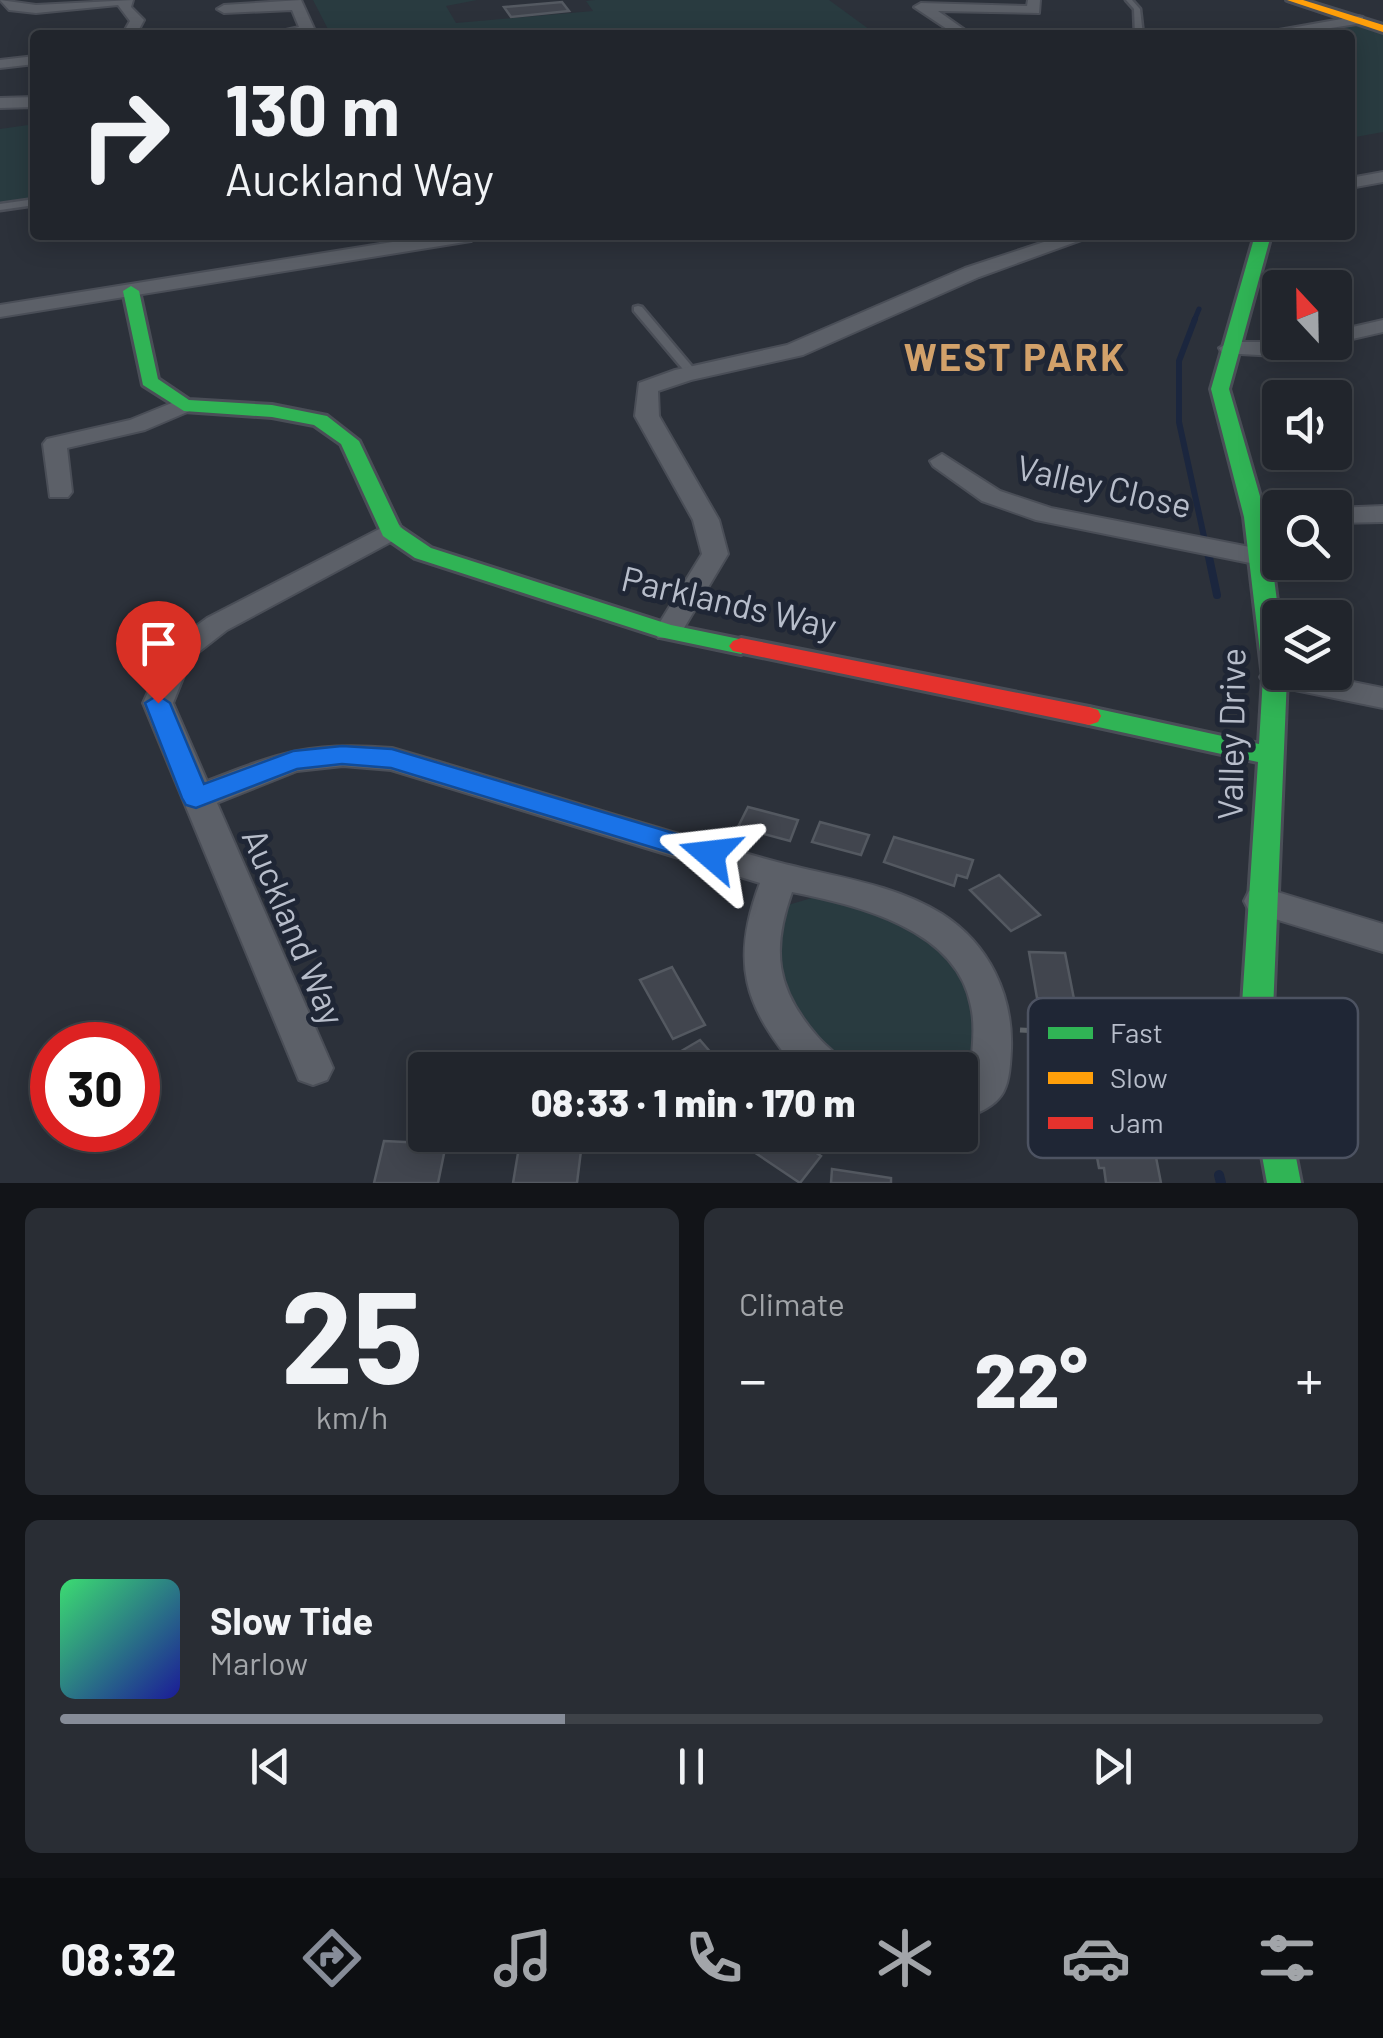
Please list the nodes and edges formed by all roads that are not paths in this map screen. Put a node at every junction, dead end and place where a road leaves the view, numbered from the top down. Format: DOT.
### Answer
graph roads {
  1 [pos="7,0"];
  2 [pos="125,0"];
  3 [pos="1292,0"];
  4 [pos="1034,1"];
  5 [pos="1129,1"];
  6 [pos="296,3"];
  7 [pos="917,3"];
  8 [pos="224,9"];
  9 [pos="1358,20"];
  10 [pos="1383,29"];
  11 [pos="132,30"];
  12 [pos="308,30"];
  13 [pos="958,30"];
  14 [pos="1139,30"];
  15 [pos="1291,30"];
  16 [pos="0,52"];
  17 [pos="30,61"];
  18 [pos="0,65"];
  19 [pos="30,102"];
  20 [pos="0,103"];
  21 [pos="1383,177"];
  22 [pos="1355,182"];
  23 [pos="30,203"];
  24 [pos="0,207"];
  25 [pos="441,240"];
  26 [pos="1068,240"];
  27 [pos="1262,240"];
  28 [pos="130,291"];
  29 [pos="638,310"];
  30 [pos="0,311"];
  31 [pos="1383,326"];
  32 [pos="1352,332"];
  33 [pos="1230,348"];
  34 [pos="1262,349"];
  35 [pos="691,372"];
  36 [pos="184,405"];
  37 [pos="942,460"];
  38 [pos="58,492"];
  39 [pos="1262,501"];
  40 [pos="1383,514"];
  41 [pos="1352,515"];
  42 [pos="391,531"];
  43 [pos="1262,547"];
  44 [pos="1260,557"];
  45 [pos="1266,600"];
  46 [pos="668,632"];
  47 [pos="1275,690"];
  48 [pos="1342,690"];
  49 [pos="1383,698"];
  50 [pos="1270,756"];
  51 [pos="196,798"];
  52 [pos="780,876"];
  53 [pos="1261,900"];
  54 [pos="1383,938"];
  55 [pos="1257,998"];
  56 [pos="810,1052"];
  57 [pos="313,1068"];
  58 [pos="978,1092"];
  59 [pos="1279,1158"];
  60 [pos="1284,1183"];
  1 -- 2 [label="street"];
  2 -- 11 [label="street"];
  3 -- 9 [label="street"];
  4 -- 7 [label="street"];
  5 -- 14 [label="lane"];
  6 -- 8 [label="street"];
  6 -- 12 [label="street"];
  7 -- 13 [label="street"];
  9 -- 10 [label="street"];
  9 -- 15 [label="street"];
  16 -- 18 [label="street"];
  17 -- 18 [label="street"];
  19 -- 20 [label="street"];
  21 -- 22 [label="street"];
  23 -- 24 [label="lane"];
  25 -- 28 [label="street"];
  26 -- 35 [label="street"];
  27 -- 33 [label="street, Valley Drive"];
  28 -- 30 [label="street"];
  28 -- 36 [label="street"];
  29 -- 35 [label="lane"];
  31 -- 32 [label="street"];
  33 -- 34 [label="street"];
  33 -- 39 [label="street, Valley Drive"];
  35 -- 46 [label="street"];
  36 -- 38 [label="street"];
  36 -- 42 [label="street"];
  37 -- 44 [label="street, Valley Close"];
  40 -- 41 [label="street"];
  42 -- 46 [label="street, Parklands Way"];
  42 -- 51 [label="street, Auckland Way"];
  43 -- 44 [label="street, Valley Drive"];
  44 -- 45 [label="street, Valley Drive"];
  46 -- 50 [label="street, Parklands Way"];
  47 -- 50 [label="street, Valley Drive"];
  48 -- 49 [label="street"];
  50 -- 53 [label="street, Valley Drive"];
  51 -- 52 [label="street"];
  51 -- 57 [label="street, Auckland Way"];
  52 -- 56 [label="street"];
  52 -- 58 [label="street"];
  53 -- 54 [label="street"];
  53 -- 55 [label="street, Valley Drive"];
  59 -- 60 [label="street, Valley Drive"];
}
